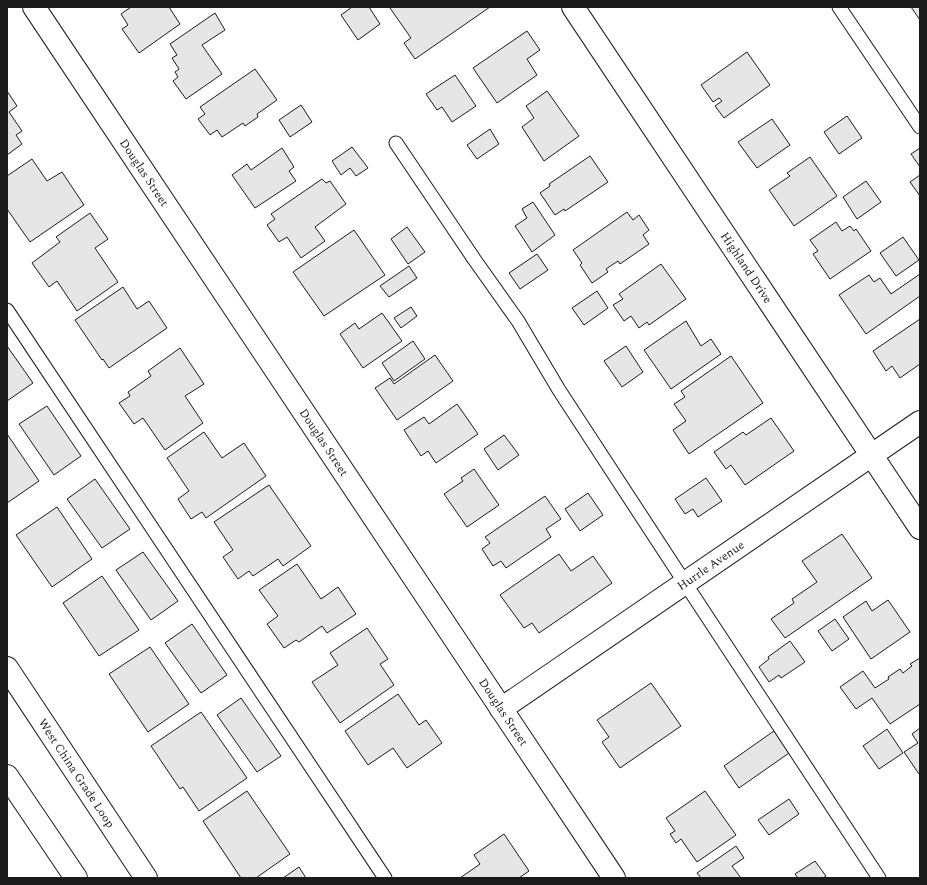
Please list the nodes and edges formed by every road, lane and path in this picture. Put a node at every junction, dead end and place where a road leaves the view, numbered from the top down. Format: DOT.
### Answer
graph roads {
  1 [pos="34,7"];
  2 [pos="573,7"];
  3 [pos="839,7"];
  4 [pos="920,128"];
  5 [pos="396,143"];
  6 [pos="7,310"];
  7 [pos="920,422"];
  8 [pos="872,456"];
  9 [pos="920,528"];
  10 [pos="685,584"];
  11 [pos="7,668"];
  12 [pos="501,709"];
  13 [pos="7,776"];
  14 [pos="76,878"];
  15 [pos="146,878"];
  16 [pos="385,878"];
  17 [pos="614,878"];
  18 [pos="879,878"];
  1 -- 12 [label="street, Douglas Street"];
  2 -- 8 [label="street, Highland Drive"];
  3 -- 4 [label="lane"];
  5 -- 10 [label="lane"];
  6 -- 16 [label="lane"];
  7 -- 8 [label="street, Hurrle Avenue"];
  8 -- 9 [label="street, Highland Drive"];
  8 -- 10 [label="street, Hurrle Avenue"];
  10 -- 12 [label="street, Hurrle Avenue"];
  10 -- 18 [label="lane"];
  11 -- 15 [label="street, West China Grade Loop"];
  12 -- 17 [label="street, Douglas Street"];
  13 -- 14 [label="street"];
}
